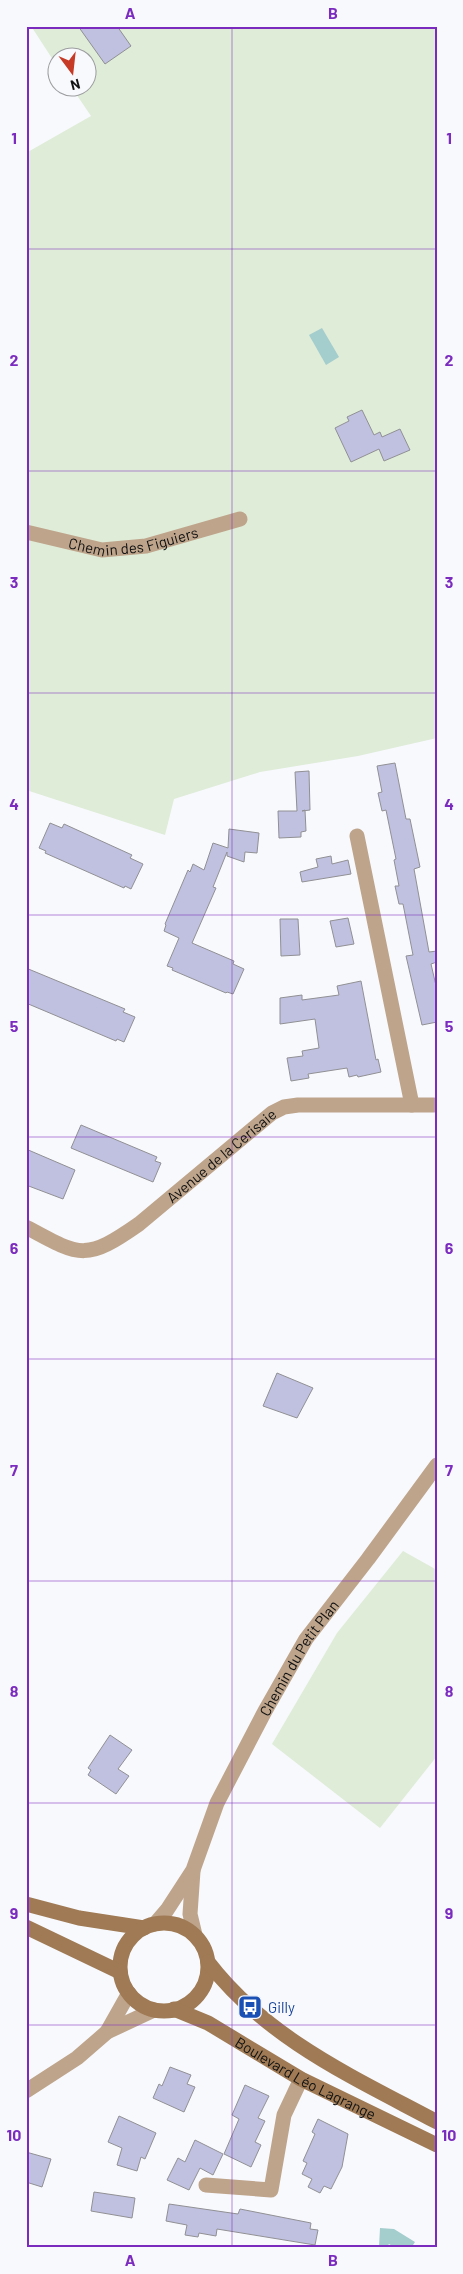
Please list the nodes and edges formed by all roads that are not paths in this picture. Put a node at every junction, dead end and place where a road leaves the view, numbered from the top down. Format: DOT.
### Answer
graph roads {
  1 [pos="240,519"];
  2 [pos="26,532"];
  3 [pos="357,836"];
  4 [pos="412,1105"];
  5 [pos="437,1105"];
  6 [pos="26,1227"];
  7 [pos="437,1465"];
  8 [pos="193,1870"];
  9 [pos="26,1904"];
  10 [pos="149,1926"];
  11 [pos="26,1927"];
  12 [pos="195,1935"];
  13 [pos="208,1962"];
  14 [pos="120,1972"];
  15 [pos="129,1993"];
  16 [pos="174,2009"];
  17 [pos="154,2010"];
  18 [pos="108,2032"];
  19 [pos="301,2079"];
  20 [pos="26,2092"];
  21 [pos="437,2122"];
  22 [pos="437,2146"];
  23 [pos="206,2184"];
  1 -- 2 [label="street, Chemin des Figuiers"];
  3 -- 4 [label="street"];
  4 -- 5 [label="street, Avenue de la Cerisaie"];
  4 -- 6 [label="street, Avenue de la Cerisaie"];
  7 -- 8 [label="street, Chemin du Petit Plan"];
  8 -- 10 [label="street, Chemin du Petit Plan"];
  8 -- 12 [label="street, Chemin du Petit Plan"];
  9 -- 10 [label="main road"];
  10 -- 12 [label="main road"];
  10 -- 14 [label="main road"];
  11 -- 14 [label="main road"];
  12 -- 13 [label="main road"];
  13 -- 16 [label="main road"];
  13 -- 21 [label="main road, Boulevard Léo Lagrange"];
  14 -- 15 [label="main road"];
  15 -- 17 [label="main road"];
  15 -- 18 [label="street"];
  16 -- 17 [label="main road"];
  16 -- 19 [label="main road, Boulevard Léo Lagrange"];
  17 -- 18 [label="street"];
  18 -- 20 [label="street"];
  19 -- 22 [label="main road, Boulevard Léo Lagrange"];
  19 -- 23 [label="street"];
}
